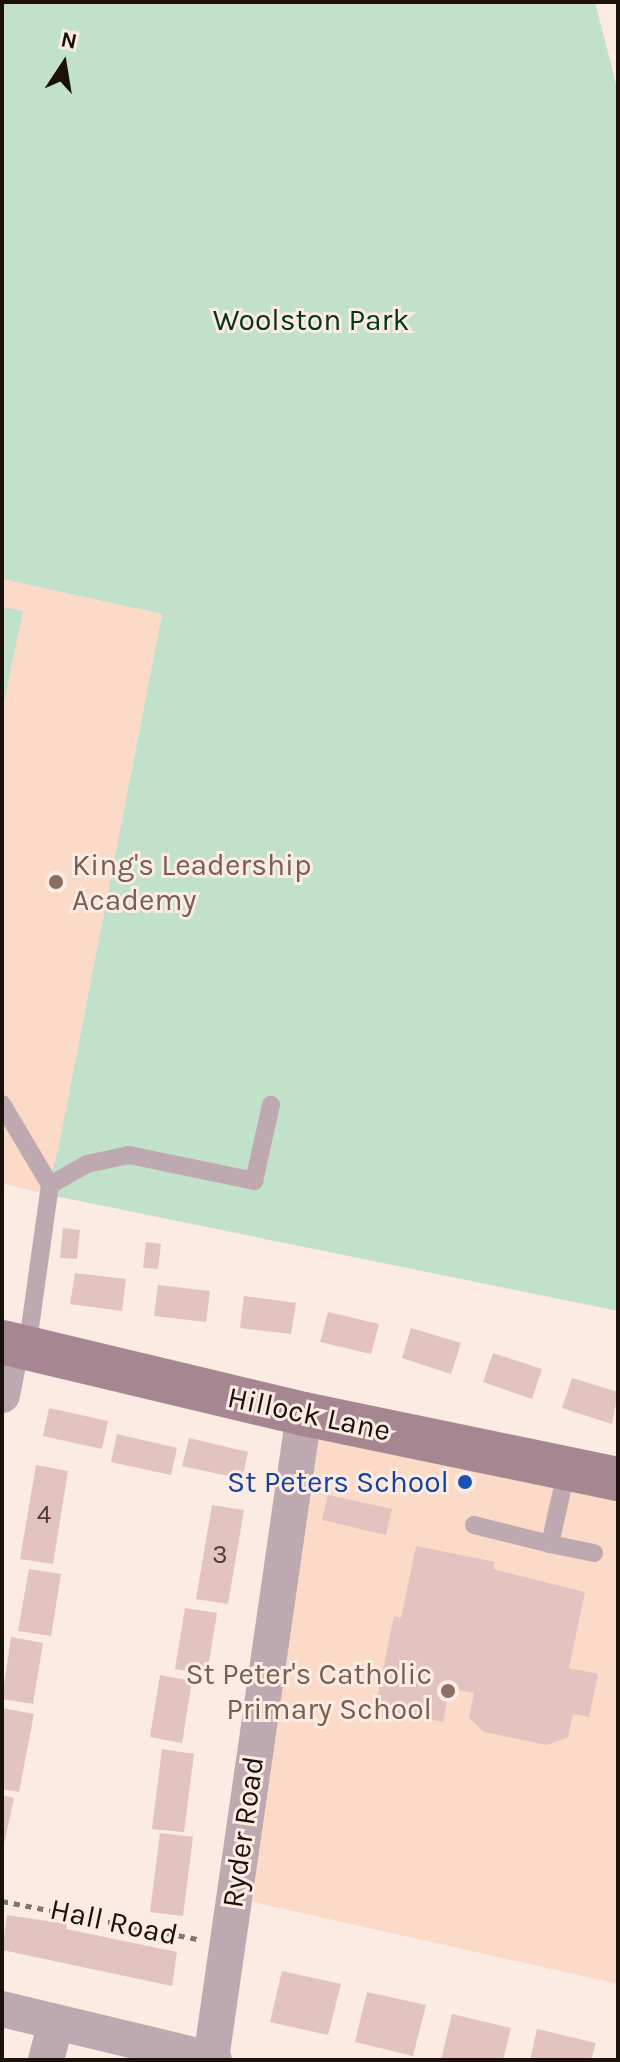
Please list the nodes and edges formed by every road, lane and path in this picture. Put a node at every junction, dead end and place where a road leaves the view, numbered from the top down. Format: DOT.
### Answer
graph roads {
  1 [pos="2,1104"];
  2 [pos="271,1105"];
  3 [pos="50,1185"];
  4 [pos="14,1345"];
  5 [pos="2,1395"];
  6 [pos="304,1414"];
  7 [pos="567,1468"];
  8 [pos="618,1479"];
  9 [pos="474,1525"];
  10 [pos="550,1544"];
  11 [pos="594,1553"];
  12 [pos="2,1901"];
  13 [pos="226,1946"];
  14 [pos="2,2009"];
  15 [pos="56,2023"];
  16 [pos="46,2060"];
  17 [pos="212,2060"];
  1 -- 3 [label="lane"];
  2 -- 3 [label="lane"];
  3 -- 4 [label="lane"];
  4 -- 5 [label="street"];
  4 -- 6 [label="street, Hillock Lane"];
  6 -- 7 [label="street, Hillock Lane"];
  6 -- 13 [label="street, Ryder Road"];
  7 -- 8 [label="street, Hillock Lane"];
  7 -- 10 [label="lane"];
  9 -- 10 [label="lane"];
  10 -- 11 [label="lane"];
  12 -- 13 [label="path, Hall Road"];
  13 -- 17 [label="street, Ryder Road"];
  14 -- 15 [label="street"];
  15 -- 16 [label="street"];
  15 -- 17 [label="street"];
}
